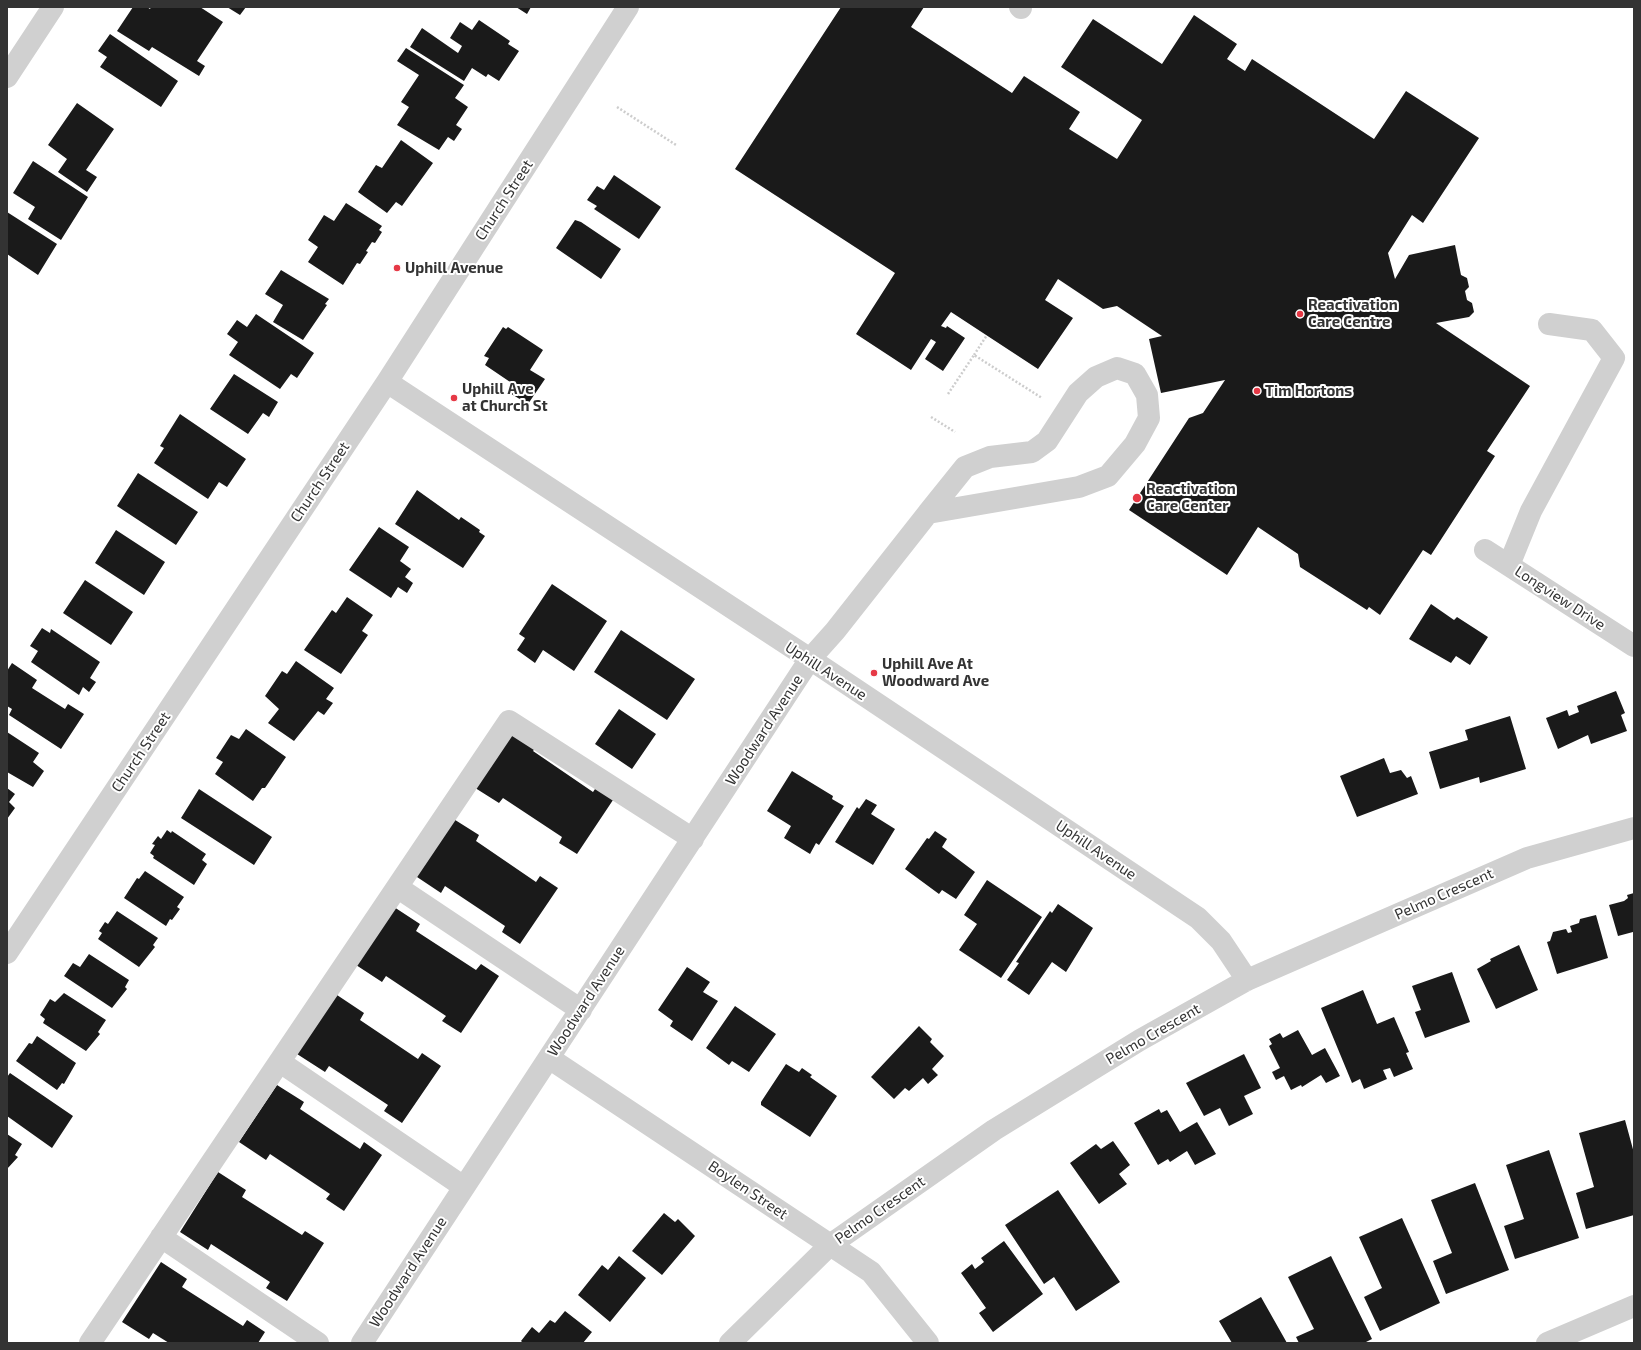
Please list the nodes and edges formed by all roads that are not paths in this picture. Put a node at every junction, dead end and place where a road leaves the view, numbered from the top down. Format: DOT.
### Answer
graph roads {
  1 [pos="53,7"];
  2 [pos="628,7"];
  3 [pos="7,77"];
  4 [pos="1549,324"];
  5 [pos="386,382"];
  6 [pos="928,513"];
  7 [pos="1485,550"];
  8 [pos="1509,565"];
  9 [pos="1634,646"];
  10 [pos="810,659"];
  11 [pos="1634,828"];
  12 [pos="692,839"];
  13 [pos="397,887"];
  14 [pos="7,953"];
  15 [pos="1247,980"];
  16 [pos="581,1010"];
  17 [pos="549,1058"];
  18 [pos="280,1062"];
  19 [pos="464,1187"];
  20 [pos="161,1237"];
  21 [pos="830,1245"];
  22 [pos="1634,1306"];
  23 [pos="90,1343"];
  24 [pos="318,1343"];
  25 [pos="362,1343"];
  26 [pos="730,1343"];
  27 [pos="928,1343"];
  28 [pos="1547,1343"];
  1 -- 3 [label="street"];
  2 -- 5 [label="street, Church Street"];
  4 -- 8 [label="street"];
  5 -- 10 [label="street, Uphill Avenue"];
  5 -- 14 [label="street, Church Street"];
  6 -- 6 [label="street, Woodward Avenue"];
  6 -- 10 [label="street, Woodward Avenue"];
  7 -- 8 [label="street, Longview Drive"];
  8 -- 9 [label="street, Longview Drive"];
  10 -- 12 [label="street, Woodward Avenue"];
  10 -- 15 [label="street, Uphill Avenue"];
  11 -- 15 [label="street, Pelmo Crescent"];
  12 -- 13 [label="street"];
  12 -- 16 [label="street, Woodward Avenue"];
  13 -- 16 [label="street"];
  13 -- 18 [label="street"];
  15 -- 21 [label="street, Pelmo Crescent"];
  16 -- 17 [label="street, Woodward Avenue"];
  17 -- 19 [label="street, Woodward Avenue"];
  17 -- 21 [label="street, Boylen Street"];
  18 -- 19 [label="street"];
  18 -- 20 [label="street"];
  19 -- 25 [label="street, Woodward Avenue"];
  20 -- 23 [label="street"];
  20 -- 24 [label="street"];
  21 -- 26 [label="street, Pelmo Crescent"];
  21 -- 27 [label="street, Boylen Street"];
  22 -- 28 [label="street"];
}
